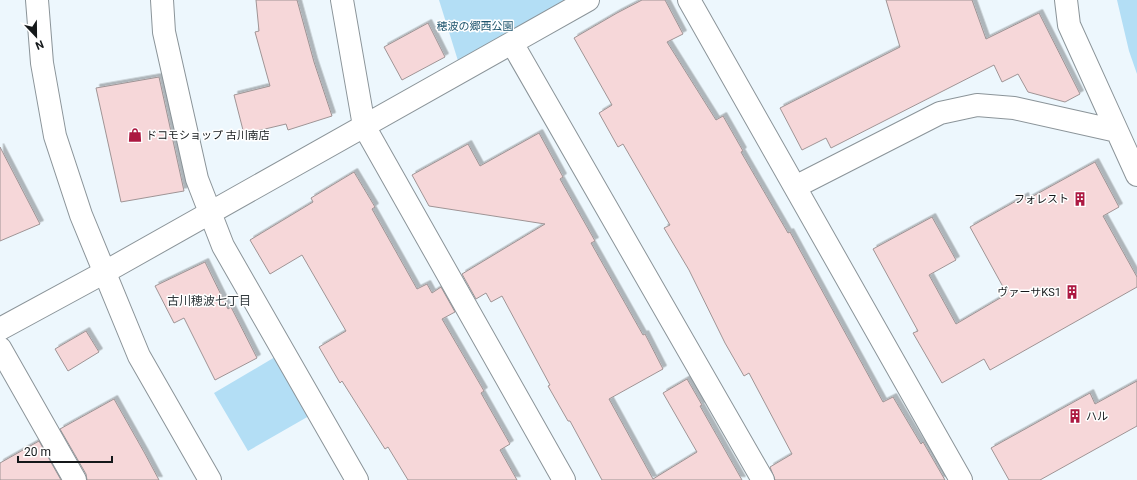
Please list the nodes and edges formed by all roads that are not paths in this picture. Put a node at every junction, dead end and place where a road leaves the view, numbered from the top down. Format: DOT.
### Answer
graph roads {
  1 [pos="37,0"];
  2 [pos="162,0"];
  3 [pos="342,0"];
  4 [pos="588,0"];
  5 [pos="689,0"];
  6 [pos="1066,0"];
  7 [pos="512,43"];
  8 [pos="364,126"];
  9 [pos="1117,131"];
  10 [pos="1137,175"];
  11 [pos="795,187"];
  12 [pos="210,213"];
  13 [pos="105,272"];
  14 [pos="0,329"];
  15 [pos="0,348"];
  16 [pos="75,480"];
  17 [pos="210,480"];
  18 [pos="356,480"];
  19 [pos="564,480"];
  20 [pos="763,480"];
  21 [pos="961,480"];
  1 -- 13 [label="street"];
  2 -- 12 [label="street"];
  3 -- 8 [label="street"];
  4 -- 7 [label="street"];
  5 -- 11 [label="street"];
  6 -- 9 [label="street"];
  7 -- 8 [label="street"];
  7 -- 20 [label="street"];
  8 -- 12 [label="street"];
  8 -- 19 [label="street"];
  9 -- 10 [label="street"];
  9 -- 11 [label="street"];
  11 -- 21 [label="street"];
  12 -- 13 [label="street"];
  12 -- 18 [label="street"];
  13 -- 14 [label="street"];
  13 -- 17 [label="street"];
  15 -- 16 [label="street"];
}
